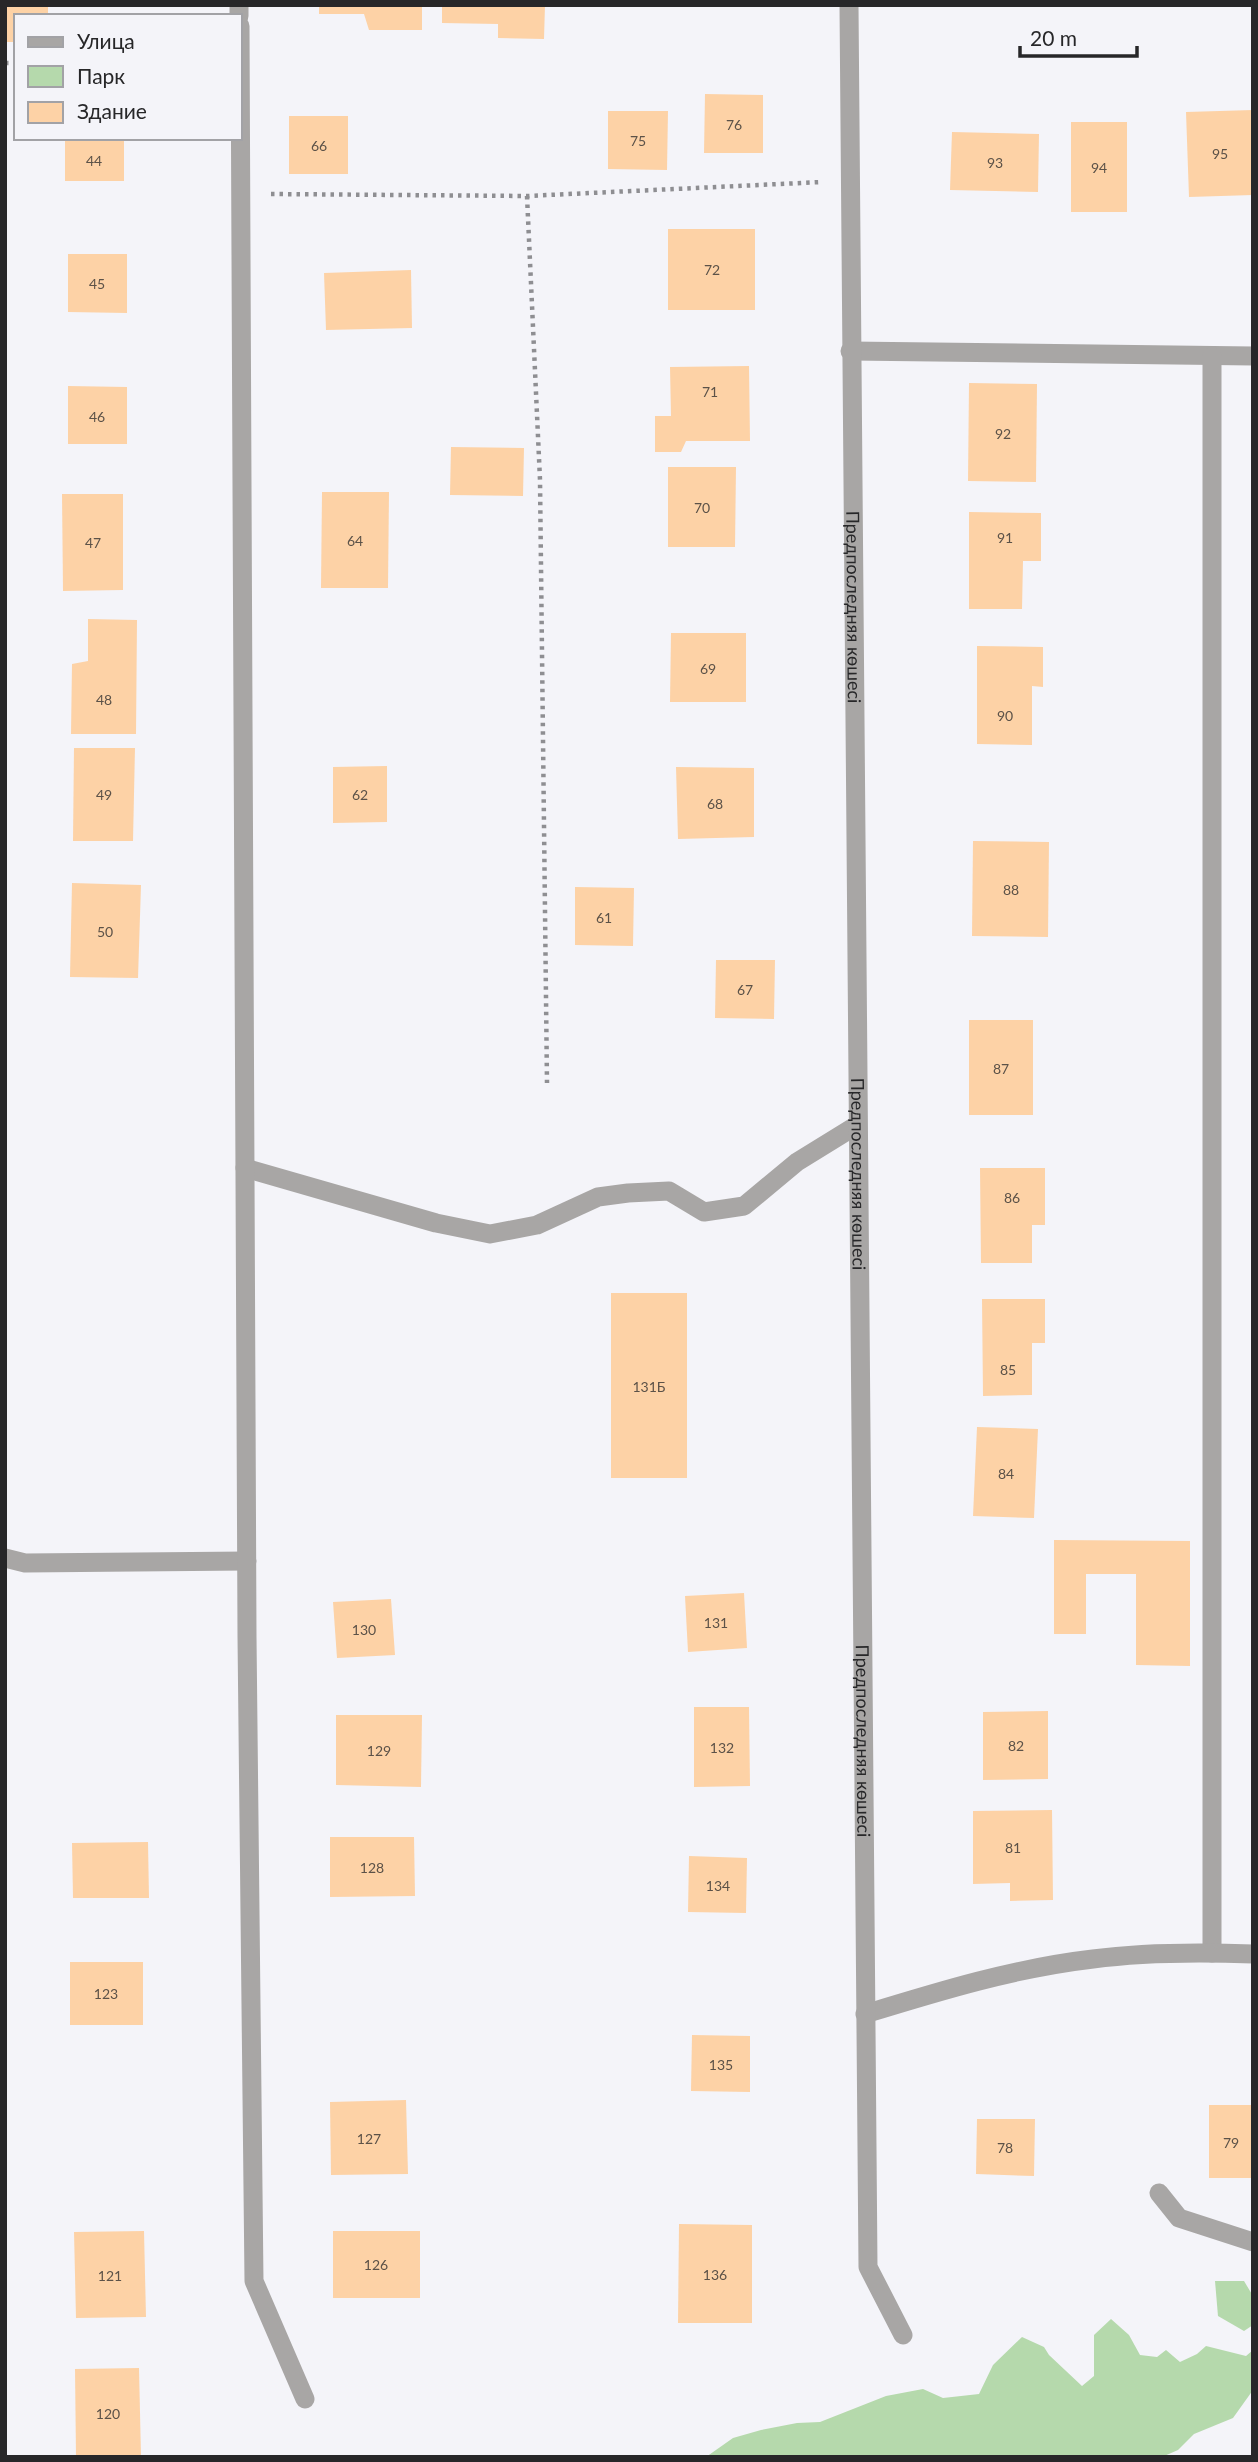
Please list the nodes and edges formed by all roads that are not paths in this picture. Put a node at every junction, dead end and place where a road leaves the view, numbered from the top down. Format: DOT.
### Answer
graph roads {
  1 [pos="849,5"];
  2 [pos="241,140"];
  3 [pos="850,351"];
  4 [pos="1212,356"];
  5 [pos="1253,356"];
  6 [pos="857,1125"];
  7 [pos="245,1168"];
  8 [pos="5,1559"];
  9 [pos="247,1561"];
  10 [pos="1212,1953"];
  11 [pos="1253,1954"];
  12 [pos="865,2014"];
  13 [pos="1160,2193"];
  14 [pos="1253,2242"];
  15 [pos="904,2335"];
  16 [pos="305,2399"];
  1 -- 3 [label="street, Предпоследняя көшесі"];
  2 -- 7 [label="street"];
  3 -- 4 [label="street"];
  3 -- 6 [label="street, Предпоследняя көшесі"];
  4 -- 5 [label="street"];
  4 -- 10 [label="street"];
  6 -- 7 [label="street"];
  6 -- 12 [label="street, Предпоследняя көшесі"];
  7 -- 9 [label="street"];
  8 -- 9 [label="street"];
  9 -- 16 [label="street"];
  10 -- 11 [label="street"];
  10 -- 12 [label="street"];
  12 -- 15 [label="street, Предпоследняя көшесі"];
  13 -- 14 [label="street"];
}
